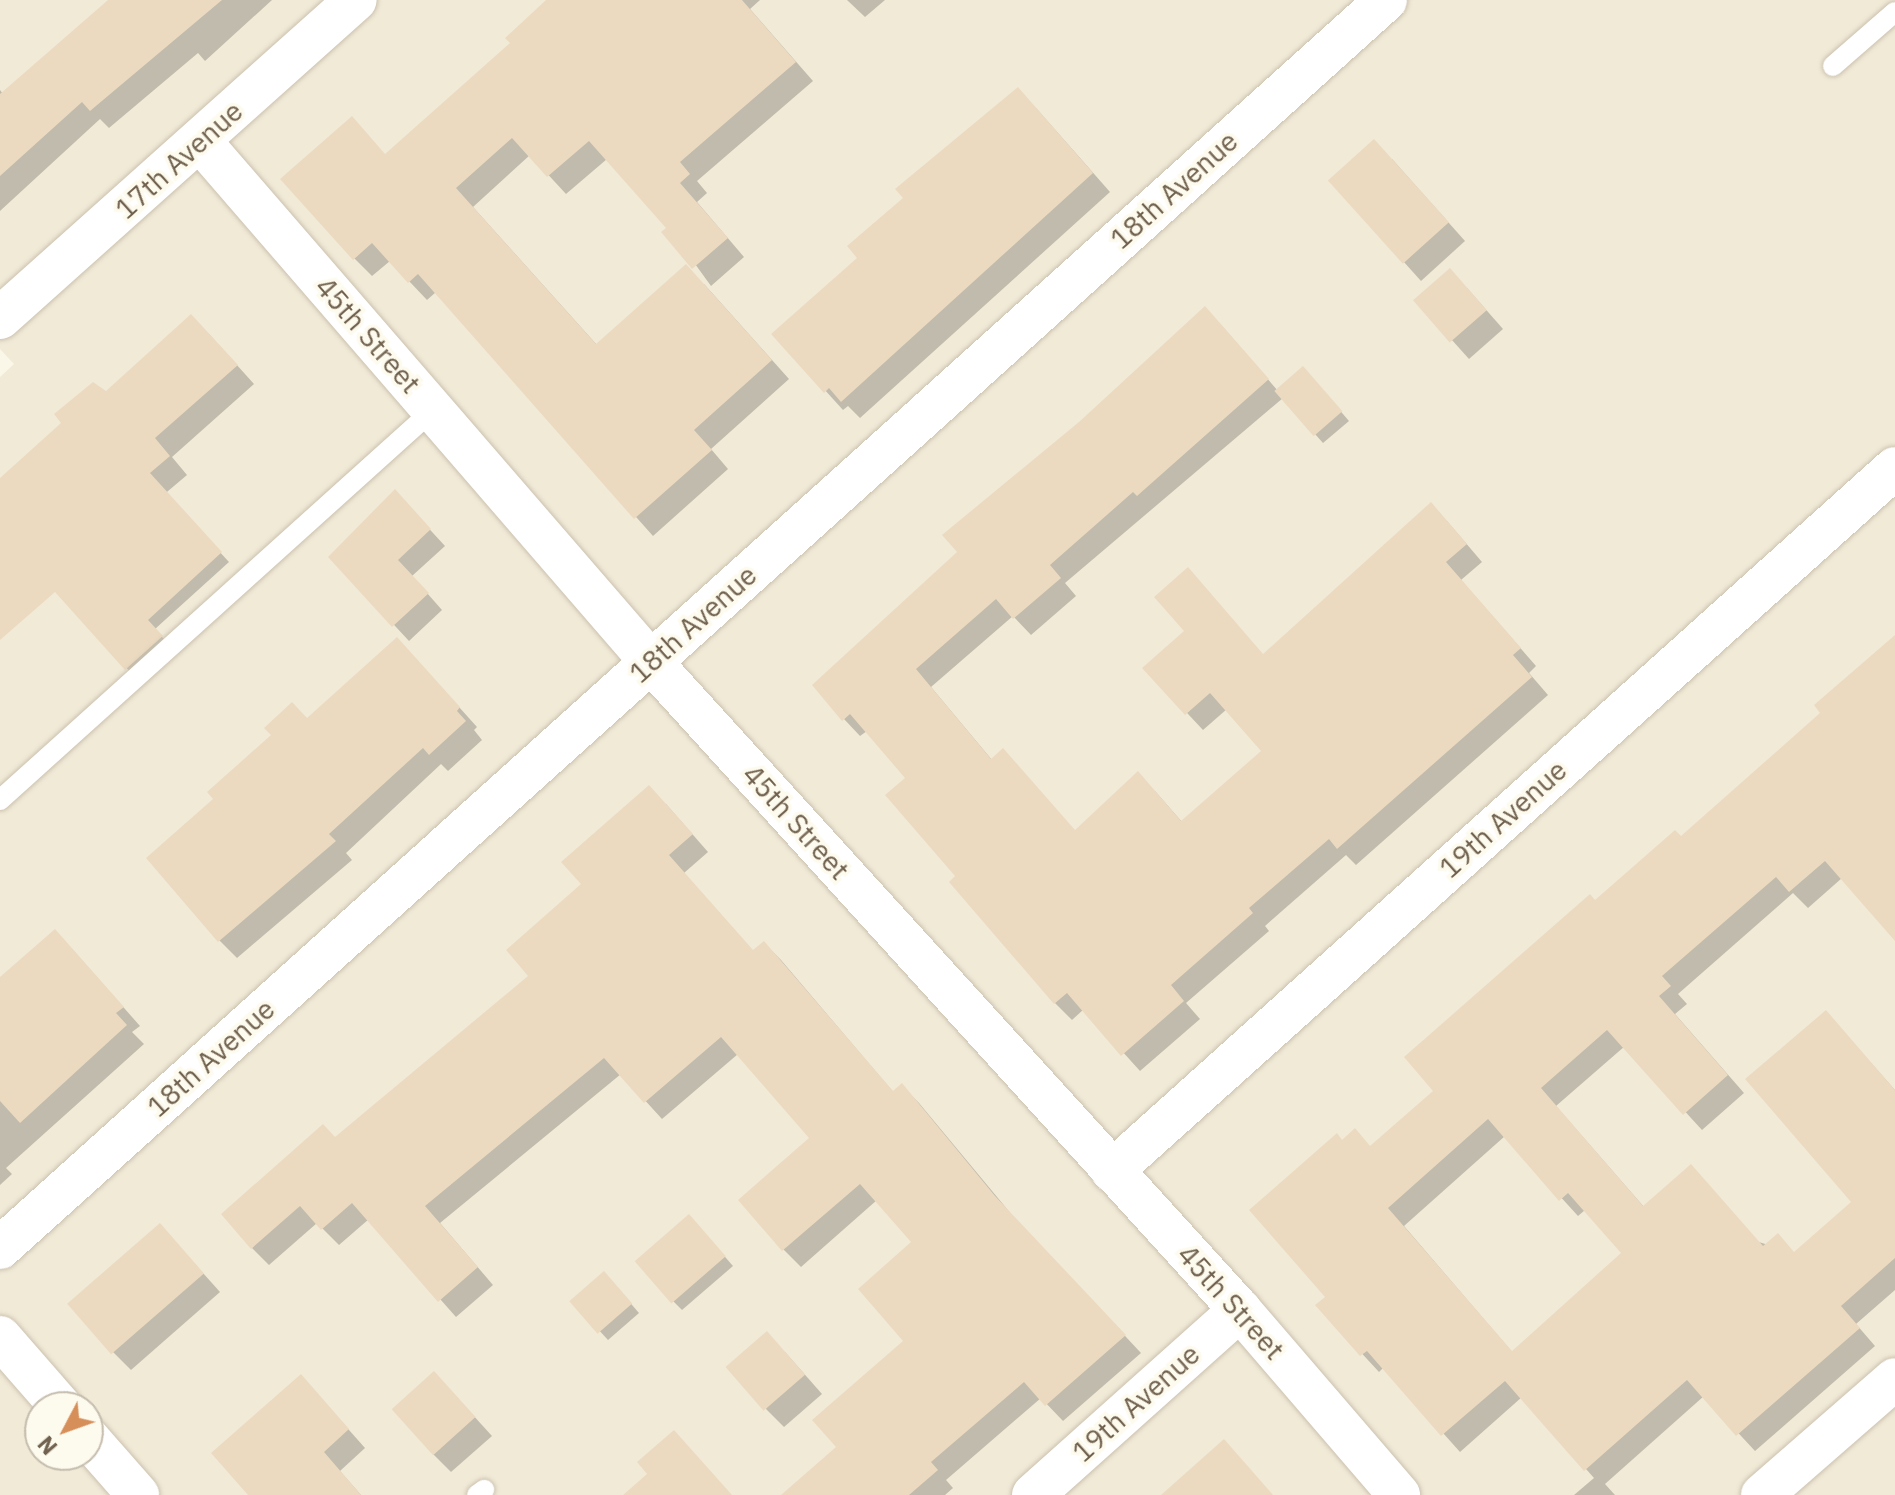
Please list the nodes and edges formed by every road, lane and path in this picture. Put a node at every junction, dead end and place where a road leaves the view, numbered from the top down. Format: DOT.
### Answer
graph roads {
  1 [pos="356,0"];
  2 [pos="1386,0"];
  3 [pos="1895,12"];
  4 [pos="1833,66"];
  5 [pos="201,142"];
  6 [pos="0,318"];
  7 [pos="433,410"];
  8 [pos="1895,468"];
  9 [pos="651,662"];
  10 [pos="0,800"];
  11 [pos="1112,1171"];
  12 [pos="0,1248"];
  13 [pos="1240,1310"];
  14 [pos="0,1337"];
  15 [pos="1895,1379"];
  16 [pos="47,1391"];
  17 [pos="104,1456"];
  18 [pos="138,1495"];
  19 [pos="1033,1495"];
  20 [pos="1399,1495"];
  21 [pos="1762,1495"];
  1 -- 5 [label="street, 17th Avenue"];
  2 -- 9 [label="street, 18th Avenue"];
  3 -- 4 [label="lane"];
  5 -- 6 [label="street, 17th Avenue"];
  5 -- 7 [label="street, 45th Street"];
  7 -- 9 [label="street, 45th Street"];
  7 -- 10 [label="lane"];
  8 -- 11 [label="street, 19th Avenue"];
  9 -- 11 [label="street, 45th Street"];
  9 -- 12 [label="street, 18th Avenue"];
  11 -- 13 [label="street, 45th Street"];
  13 -- 19 [label="street, 19th Avenue"];
  13 -- 20 [label="street, 45th Street"];
  14 -- 16 [label="street"];
  15 -- 21 [label="street"];
  17 -- 18 [label="street"];
}
